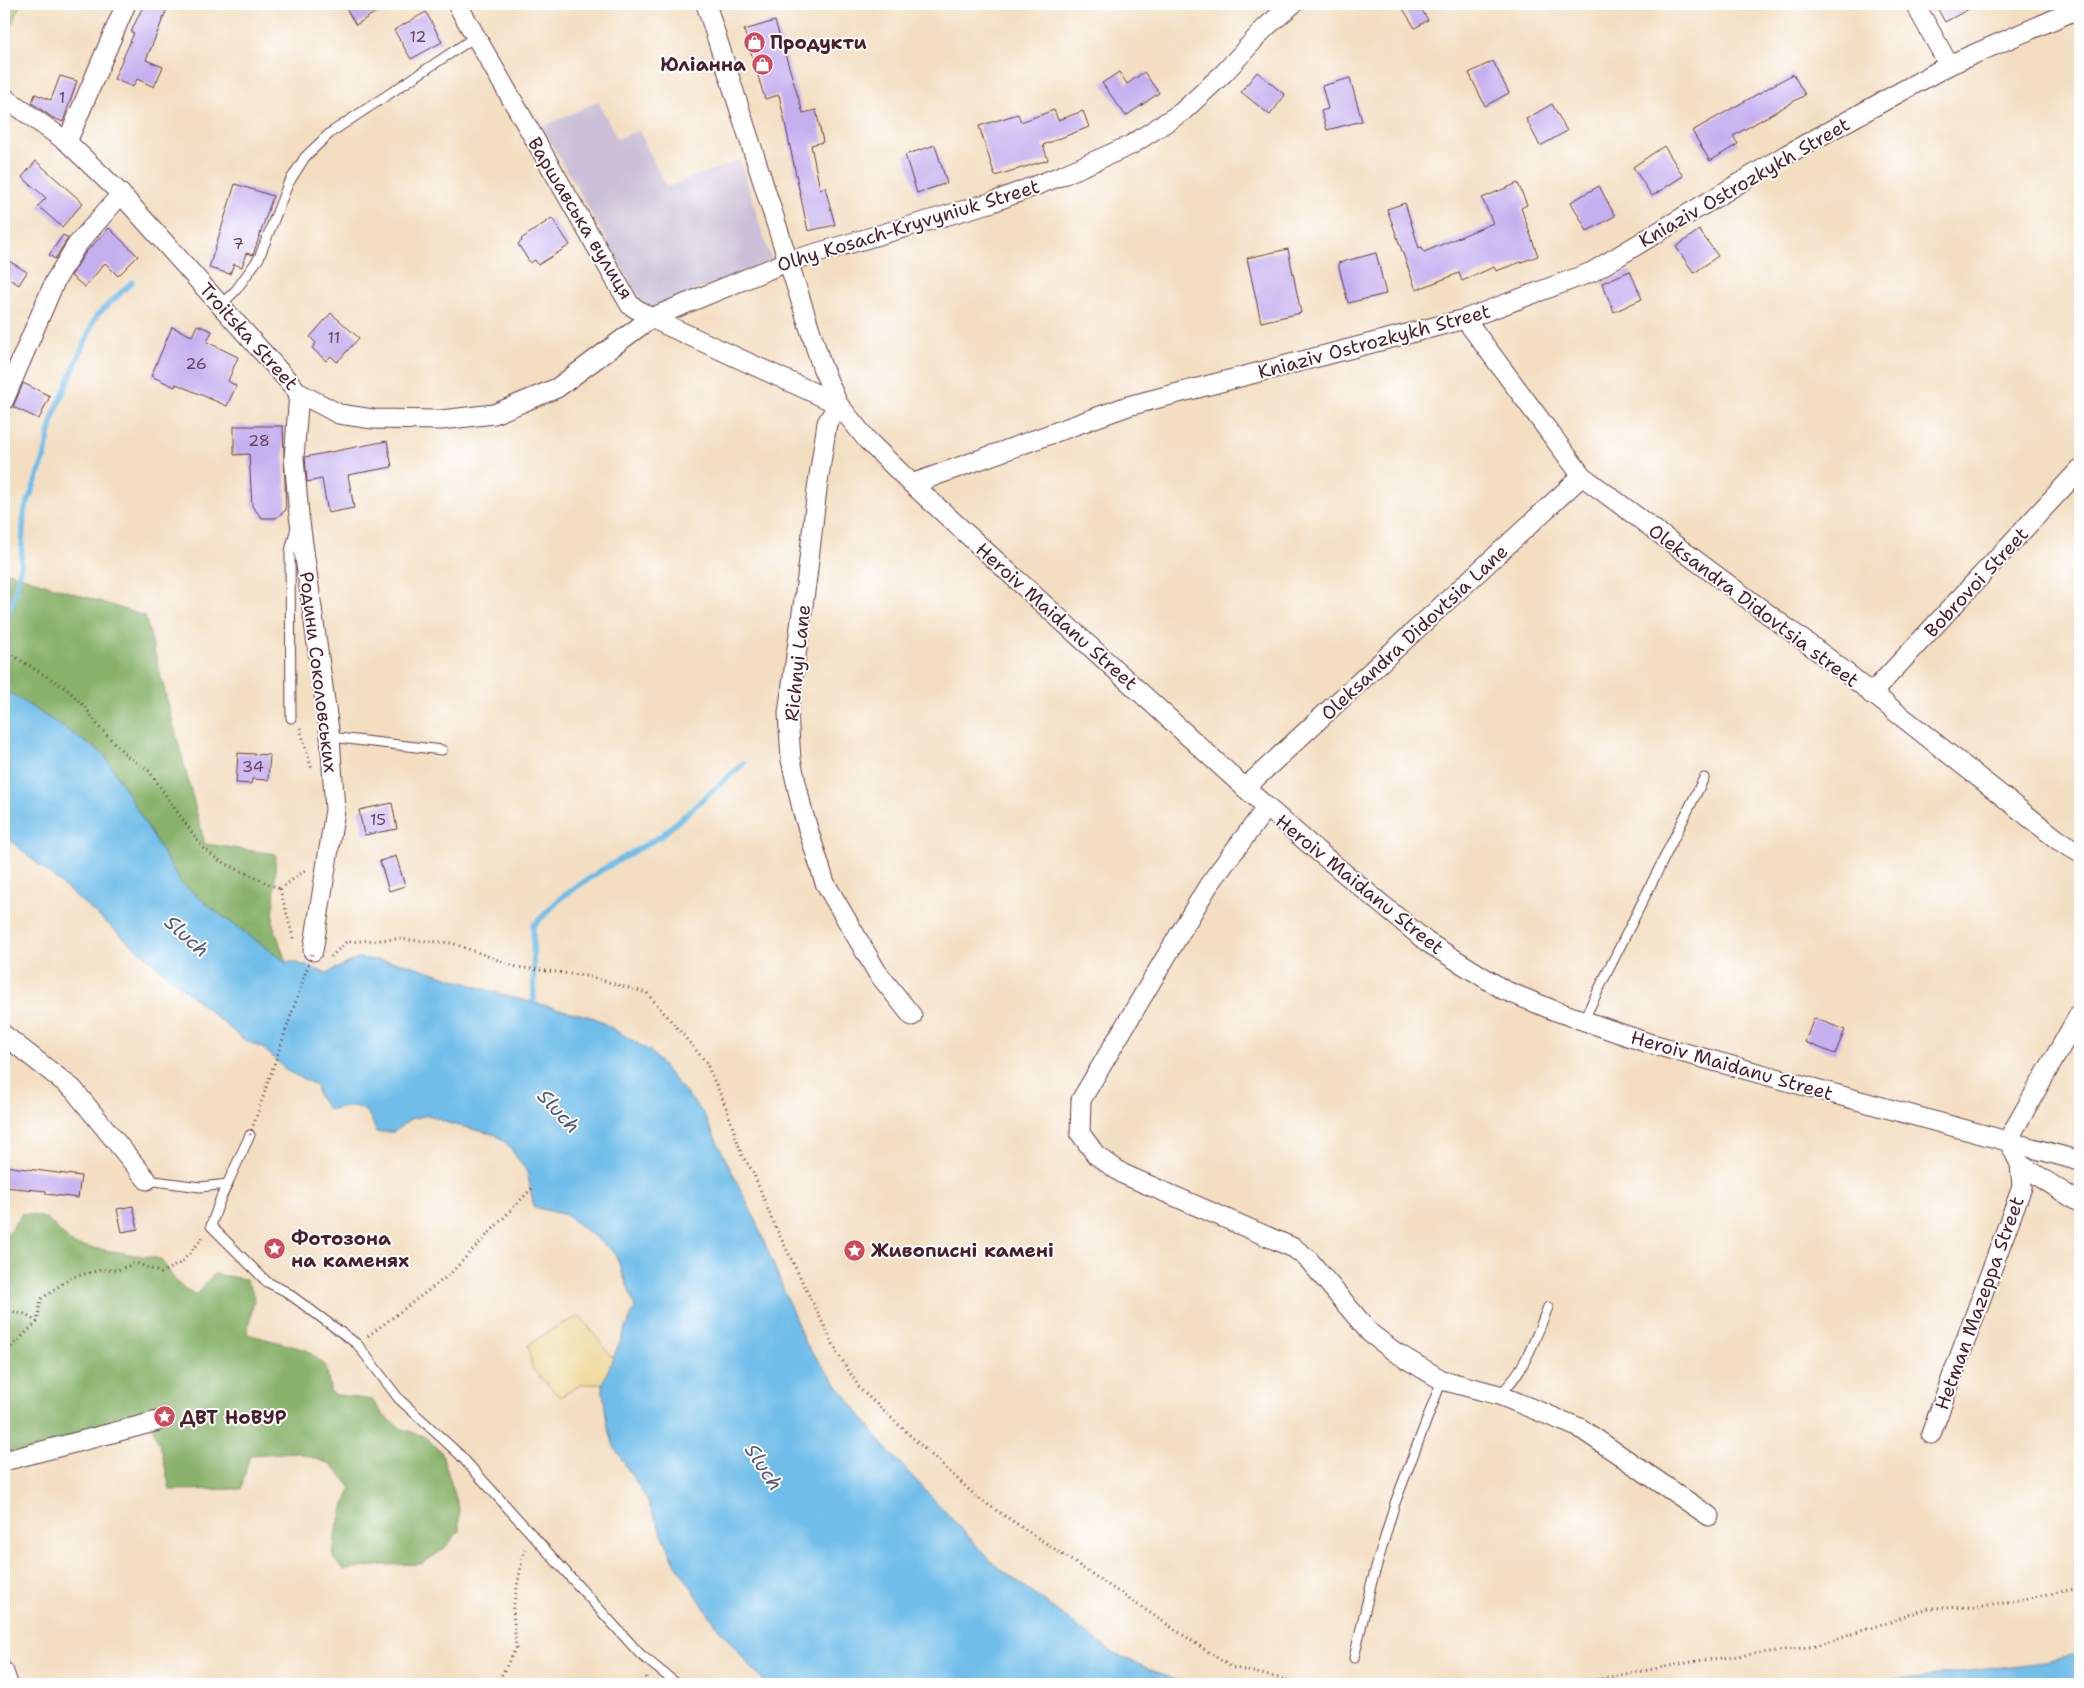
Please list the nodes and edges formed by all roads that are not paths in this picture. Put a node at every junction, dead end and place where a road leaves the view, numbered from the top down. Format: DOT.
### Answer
graph roads {
  1 [pos="126,4"];
  2 [pos="457,4"];
  3 [pos="706,4"];
  4 [pos="1293,4"];
  5 [pos="1915,4"];
  6 [pos="2080,8"];
  7 [pos="475,37"];
  8 [pos="1949,65"];
  9 [pos="4,97"];
  10 [pos="67,142"];
  11 [pos="121,194"];
  12 [pos="789,261"];
  13 [pos="222,305"];
  14 [pos="651,318"];
  15 [pos="1465,319"];
  16 [pos="299,393"];
  17 [pos="4,400"];
  18 [pos="838,404"];
  19 [pos="2080,469"];
  20 [pos="1582,476"];
  21 [pos="912,484"];
  22 [pos="299,515"];
  23 [pos="1871,694"];
  24 [pos="291,718"];
  25 [pos="330,737"];
  26 [pos="442,750"];
  27 [pos="1704,778"];
  28 [pos="1245,788"];
  29 [pos="1267,807"];
  30 [pos="2080,853"];
  31 [pos="313,955"];
  32 [pos="2080,1013"];
  33 [pos="912,1016"];
  34 [pos="1583,1021"];
  35 [pos="4,1035"];
  36 [pos="250,1135"];
  37 [pos="2008,1140"];
  38 [pos="2080,1161"];
  39 [pos="2020,1164"];
  40 [pos="147,1180"];
  41 [pos="228,1184"];
  42 [pos="2080,1203"];
  43 [pos="1548,1307"];
  44 [pos="1442,1380"];
  45 [pos="1499,1395"];
  46 [pos="158,1421"];
  47 [pos="1931,1434"];
  48 [pos="4,1461"];
  49 [pos="1709,1516"];
  50 [pos="1354,1658"];
  51 [pos="4,1672"];
  52 [pos="8,1684"];
  53 [pos="677,1684"];
  1 -- 10 [label="street"];
  2 -- 7 [label="street, Варшавська вулиця"];
  3 -- 12 [label="street, Heroiv Maidanu Street"];
  4 -- 12 [label="street, Olhy Kosach-Kryvyniuk Street"];
  5 -- 8 [label="street"];
  6 -- 8 [label="street, Kniaziv Ostrozkykh Street"];
  7 -- 13 [label="lane"];
  7 -- 14 [label="street, Варшавська вулиця"];
  8 -- 15 [label="street, Kniaziv Ostrozkykh Street"];
  9 -- 10 [label="street, Troitska Street"];
  10 -- 11 [label="street, Troitska Street"];
  11 -- 13 [label="street, Troitska Street"];
  11 -- 17 [label="street"];
  12 -- 14 [label="street, Olhy Kosach-Kryvyniuk Street"];
  12 -- 18 [label="street, Heroiv Maidanu Street"];
  13 -- 16 [label="street, Troitska Street"];
  14 -- 16 [label="street, Troitska Street"];
  14 -- 18 [label="street, Варшавська вулиця"];
  15 -- 20 [label="street, Oleksandra Didovtsia street"];
  15 -- 21 [label="street, Kniaziv Ostrozkykh Street"];
  16 -- 22 [label="street, Родини Соколовських"];
  18 -- 21 [label="street, Heroiv Maidanu Street"];
  18 -- 33 [label="street, Richnyi Lane"];
  19 -- 23 [label="street, Bobrovoi Street"];
  20 -- 23 [label="street, Oleksandra Didovtsia street"];
  20 -- 28 [label="street, Oleksandra Didovtsia Lane"];
  21 -- 28 [label="street, Heroiv Maidanu Street"];
  22 -- 24 [label="lane"];
  22 -- 25 [label="street, Родини Соколовських"];
  23 -- 30 [label="street, Oleksandra Didovtsia street"];
  25 -- 26 [label="lane"];
  25 -- 31 [label="street, Родини Соколовських"];
  27 -- 34 [label="lane"];
  28 -- 29 [label="street, Heroiv Maidanu Street"];
  29 -- 34 [label="street, Heroiv Maidanu Street"];
  29 -- 44 [label="street"];
  32 -- 37 [label="street"];
  34 -- 37 [label="street, Heroiv Maidanu Street"];
  35 -- 40 [label="street"];
  36 -- 41 [label="lane"];
  37 -- 38 [label="street, Heroiv Maidanu Street"];
  37 -- 39 [label="street, Hetman Mazeppa Street"];
  39 -- 42 [label="street"];
  39 -- 47 [label="street, Hetman Mazeppa Street"];
  40 -- 41 [label="lane"];
  41 -- 53 [label="lane"];
  43 -- 45 [label="lane"];
  44 -- 45 [label="street"];
  44 -- 50 [label="lane"];
  45 -- 49 [label="street"];
  46 -- 48 [label="street"];
  51 -- 52 [label="street"];
}
